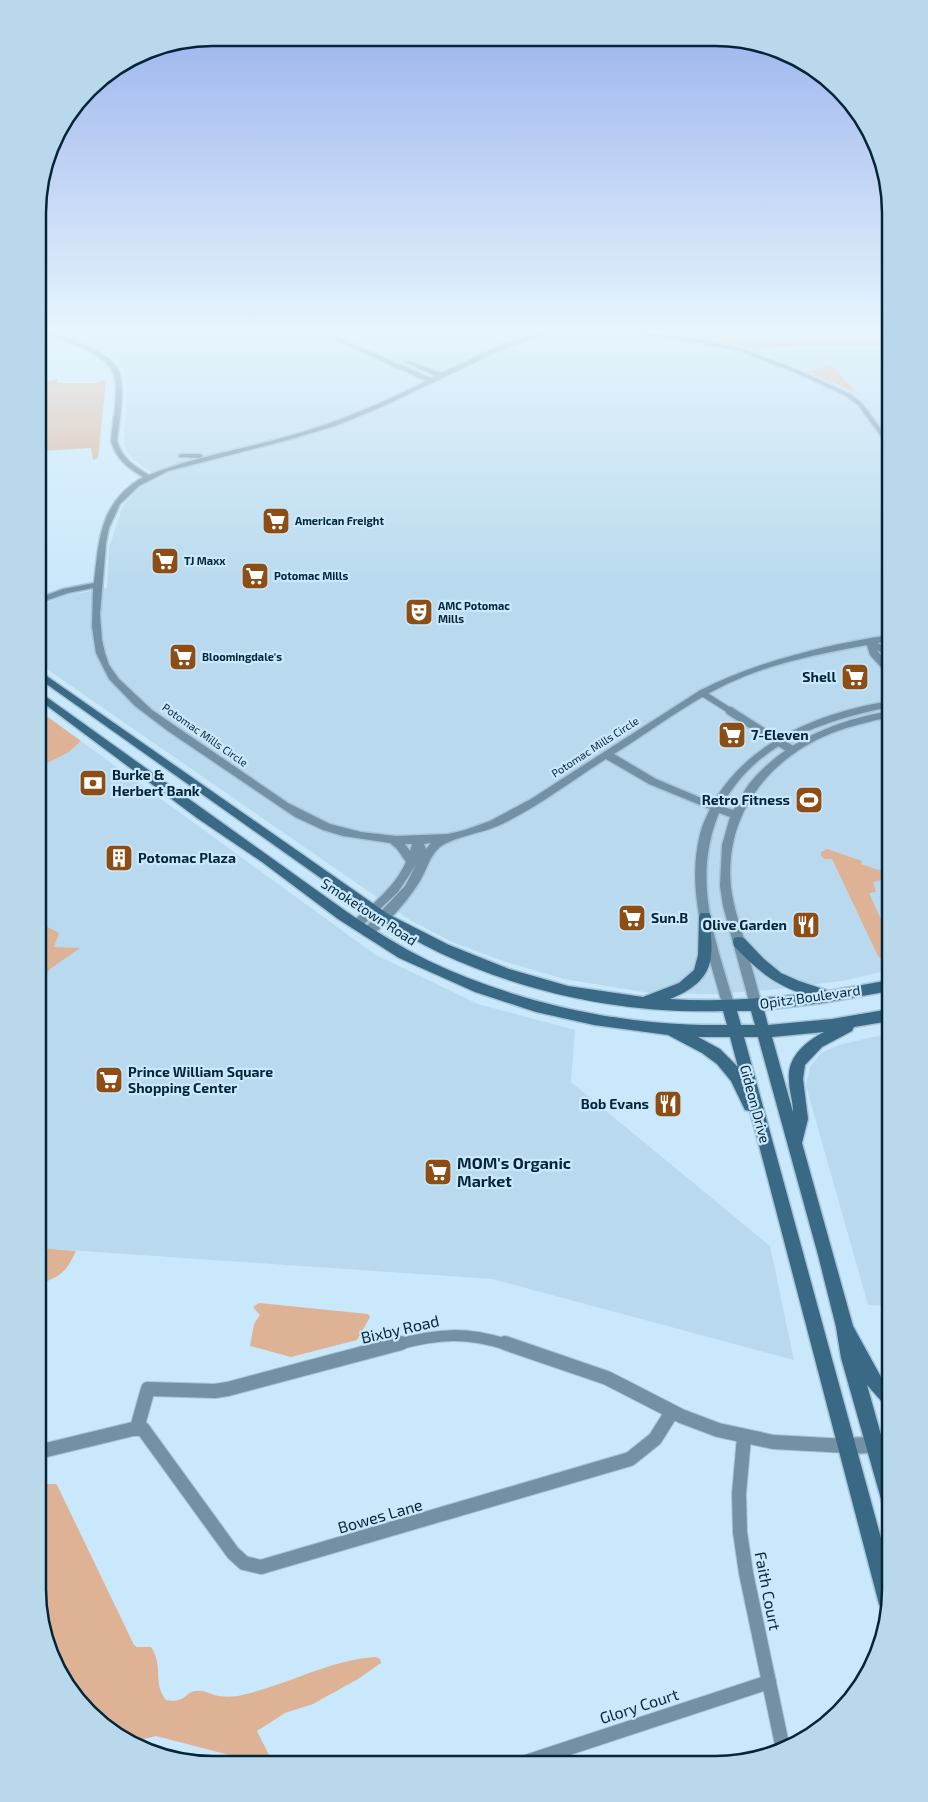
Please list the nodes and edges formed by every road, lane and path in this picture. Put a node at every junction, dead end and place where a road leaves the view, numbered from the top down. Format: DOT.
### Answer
graph roads {
  1 [pos="116,414"];
  2 [pos="360,414"];
  3 [pos="868,414"];
  4 [pos="882,432"];
  5 [pos="224,454"];
  6 [pos="181,456"];
  7 [pos="148,478"];
  8 [pos="99,586"];
  9 [pos="46,598"];
  10 [pos="882,640"];
  11 [pos="870,642"];
  12 [pos="882,650"];
  13 [pos="882,662"];
  14 [pos="46,679"];
  15 [pos="702,693"];
  16 [pos="46,700"];
  17 [pos="882,706"];
  18 [pos="882,716"];
  19 [pos="132,738"];
  20 [pos="778,741"];
  21 [pos="114,749"];
  22 [pos="792,750"];
  23 [pos="606,754"];
  24 [pos="714,807"];
  25 [pos="735,815"];
  26 [pos="454,836"];
  27 [pos="392,839"];
  28 [pos="418,840"];
  29 [pos="417,861"];
  30 [pos="379,913"];
  31 [pos="705,916"];
  32 [pos="362,929"];
  33 [pos="739,942"];
  34 [pos="881,987"];
  35 [pos="832,996"];
  36 [pos="642,1004"];
  37 [pos="756,1005"];
  38 [pos="729,1006"];
  39 [pos="881,1017"];
  40 [pos="855,1022"];
  41 [pos="665,1028"];
  42 [pos="736,1032"];
  43 [pos="764,1032"];
  44 [pos="759,1118"];
  45 [pos="795,1142"];
  46 [pos="845,1327"];
  47 [pos="881,1389"];
  48 [pos="672,1412"];
  49 [pos="138,1428"];
  50 [pos="744,1437"];
  51 [pos="881,1437"];
  52 [pos="847,1446"];
  53 [pos="881,1447"];
  54 [pos="46,1450"];
  55 [pos="881,1574"];
  56 [pos="769,1682"];
  57 [pos="781,1742"];
  58 [pos="545,1756"];
  1 -- 7 [label="street"];
  2 -- 5 [label="street, Potomac Mills Circle"];
  3 -- 4 [label="street"];
  5 -- 6 [label="street"];
  5 -- 7 [label="street, Potomac Mills Circle"];
  7 -- 8 [label="street, Potomac Mills Circle"];
  8 -- 9 [label="street"];
  8 -- 27 [label="street, Potomac Mills Circle"];
  10 -- 11 [label="street, Potomac Mills Circle"];
  11 -- 12 [label="street"];
  11 -- 13 [label="street"];
  11 -- 15 [label="street, Potomac Mills Circle"];
  14 -- 19 [label="main road, Smoketown Road"];
  15 -- 20 [label="street"];
  15 -- 23 [label="street, Potomac Mills Circle"];
  16 -- 21 [label="main road, Smoketown Road"];
  17 -- 20 [label="street, Gideon Drive"];
  18 -- 22 [label="street, Gideon Drive"];
  19 -- 21 [label="main road"];
  19 -- 30 [label="main road, Smoketown Road"];
  20 -- 22 [label="street"];
  20 -- 24 [label="street, Gideon Drive"];
  21 -- 32 [label="main road, Smoketown Road"];
  22 -- 25 [label="street, Gideon Drive"];
  23 -- 24 [label="street"];
  23 -- 26 [label="street, Potomac Mills Circle"];
  24 -- 25 [label="street"];
  24 -- 31 [label="street, Gideon Drive"];
  25 -- 33 [label="street, Gideon Drive"];
  26 -- 28 [label="street, Potomac Mills Circle"];
  26 -- 29 [label="street"];
  27 -- 28 [label="street, Potomac Mills Circle"];
  27 -- 29 [label="street"];
  28 -- 29 [label="street"];
  29 -- 30 [label="street"];
  30 -- 32 [label="street"];
  30 -- 36 [label="main road, Smoketown Road"];
  31 -- 36 [label="main road"];
  31 -- 38 [label="street, Gideon Drive"];
  32 -- 41 [label="main road, Smoketown Road"];
  33 -- 35 [label="main road"];
  33 -- 37 [label="street, Gideon Drive"];
  34 -- 35 [label="main road, Opitz Boulevard"];
  35 -- 37 [label="main road, Opitz Boulevard"];
  36 -- 38 [label="main road, Smoketown Road"];
  37 -- 38 [label="main road, Opitz Boulevard"];
  37 -- 43 [label="main road, Gideon Drive"];
  38 -- 42 [label="main road, Gideon Drive"];
  39 -- 40 [label="main road, Opitz Boulevard"];
  40 -- 43 [label="main road, Opitz Boulevard"];
  40 -- 45 [label="main road"];
  41 -- 42 [label="main road, Smoketown Road"];
  41 -- 44 [label="main road"];
  42 -- 43 [label="main road, Opitz Boulevard"];
  42 -- 44 [label="main road, Gideon Drive"];
  43 -- 45 [label="main road, Gideon Drive"];
  44 -- 52 [label="main road, Gideon Drive"];
  45 -- 46 [label="main road, Gideon Drive"];
  46 -- 47 [label="main road"];
  46 -- 51 [label="main road, Gideon Drive"];
  48 -- 49 [label="street, Bixby Road"];
  48 -- 49 [label="street, Bowes Lane"];
  48 -- 50 [label="street, Bixby Road"];
  49 -- 54 [label="street"];
  50 -- 52 [label="street, Bixby Road"];
  50 -- 56 [label="street, Faith Court"];
  52 -- 53 [label="street"];
  52 -- 55 [label="main road, Gideon Drive"];
  56 -- 57 [label="street, Faith Court"];
  56 -- 58 [label="street, Glory Court"];
}
